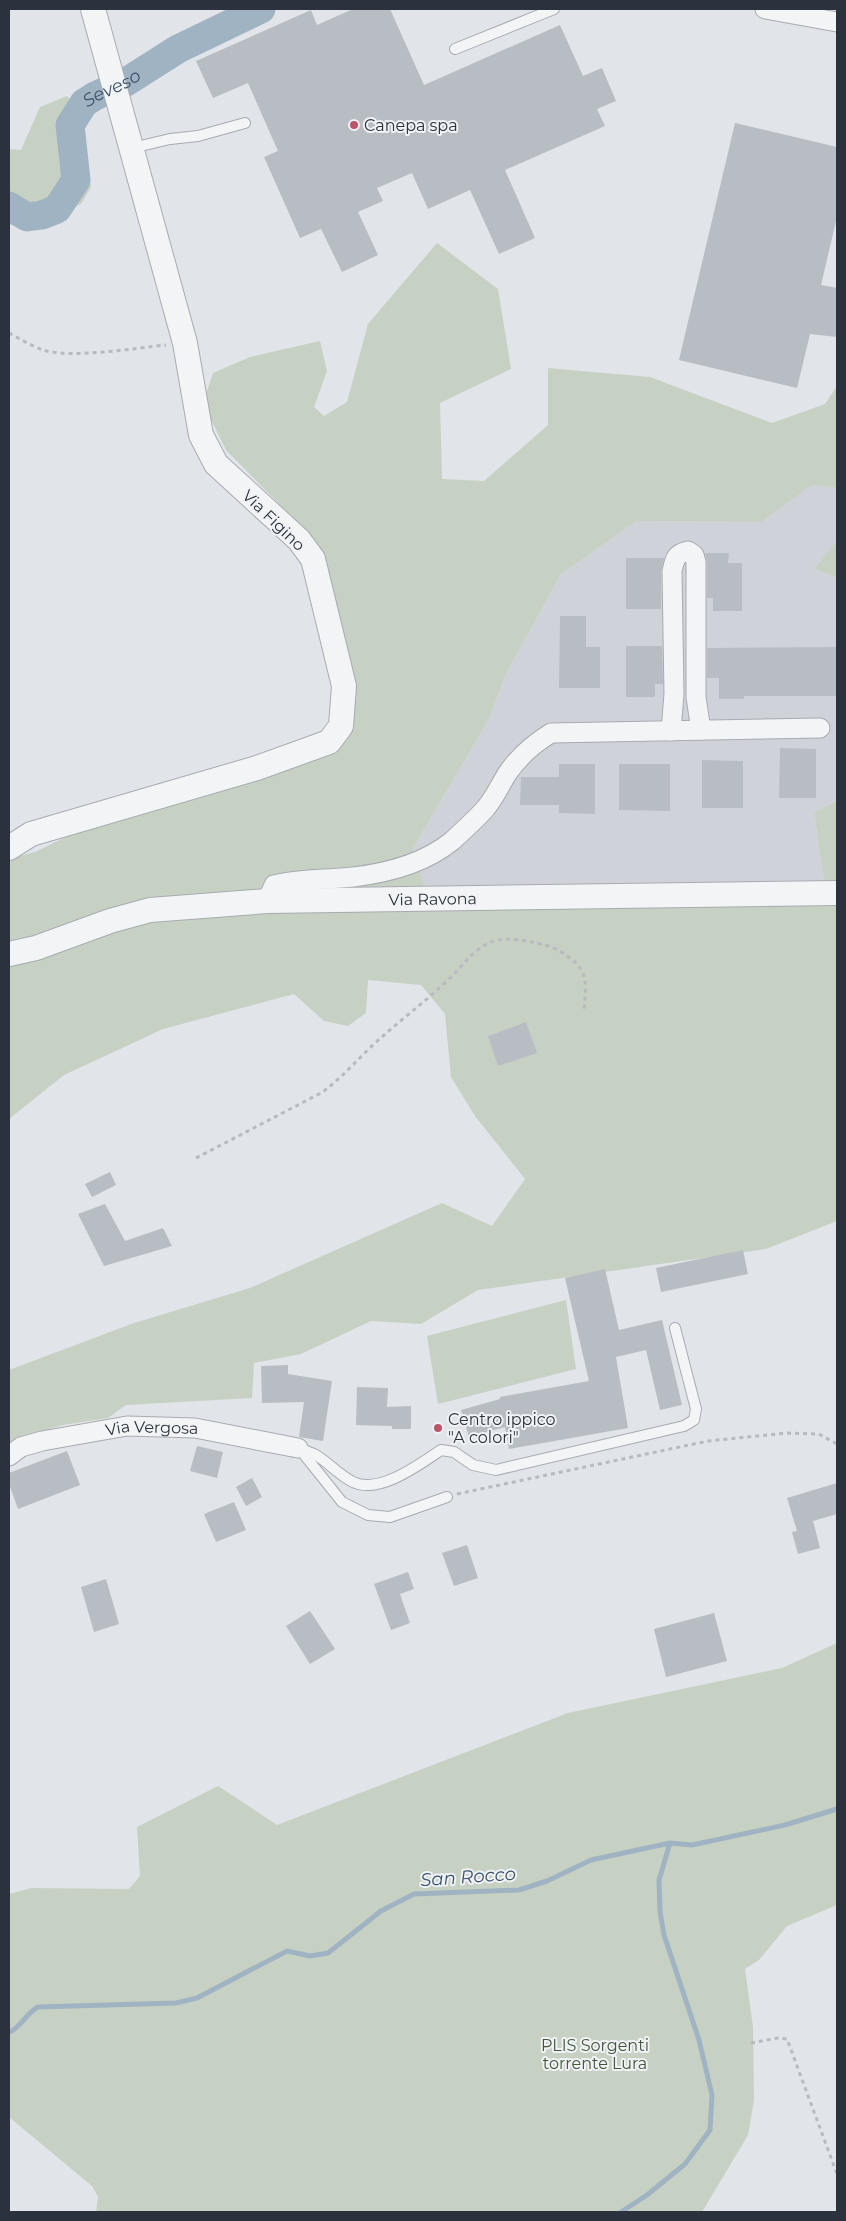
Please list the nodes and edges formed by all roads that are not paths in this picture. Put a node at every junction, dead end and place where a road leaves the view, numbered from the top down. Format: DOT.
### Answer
graph roads {
  1 [pos="93,9"];
  2 [pos="554,9"];
  3 [pos="765,9"];
  4 [pos="837,22"];
  5 [pos="455,49"];
  6 [pos="245,123"];
  7 [pos="132,148"];
  8 [pos="673,620"];
  9 [pos="696,620"];
  10 [pos="820,728"];
  11 [pos="671,730"];
  12 [pos="702,730"];
  13 [pos="9,848"];
  14 [pos="837,893"];
  15 [pos="267,901"];
  16 [pos="36,948"];
  17 [pos="9,954"];
  18 [pos="9,968"];
  19 [pos="675,1328"];
  20 [pos="298,1448"];
  21 [pos="9,1456"];
  22 [pos="447,1497"];
  1 -- 7 [label="street, Via Figino"];
  2 -- 5 [label="lane"];
  3 -- 4 [label="street"];
  6 -- 7 [label="lane"];
  7 -- 13 [label="street, Via Figino"];
  8 -- 9 [label="street"];
  8 -- 9 [label="street"];
  8 -- 11 [label="street"];
  9 -- 12 [label="street"];
  10 -- 12 [label="street"];
  11 -- 12 [label="street"];
  11 -- 15 [label="street"];
  14 -- 15 [label="street, Via Ravona"];
  15 -- 16 [label="street, Via Ravona"];
  16 -- 17 [label="street, Via Ravona"];
  16 -- 18 [label="street, Via Ravona"];
  19 -- 20 [label="lane"];
  20 -- 21 [label="street, Via Vergosa"];
  20 -- 22 [label="lane"];
}
